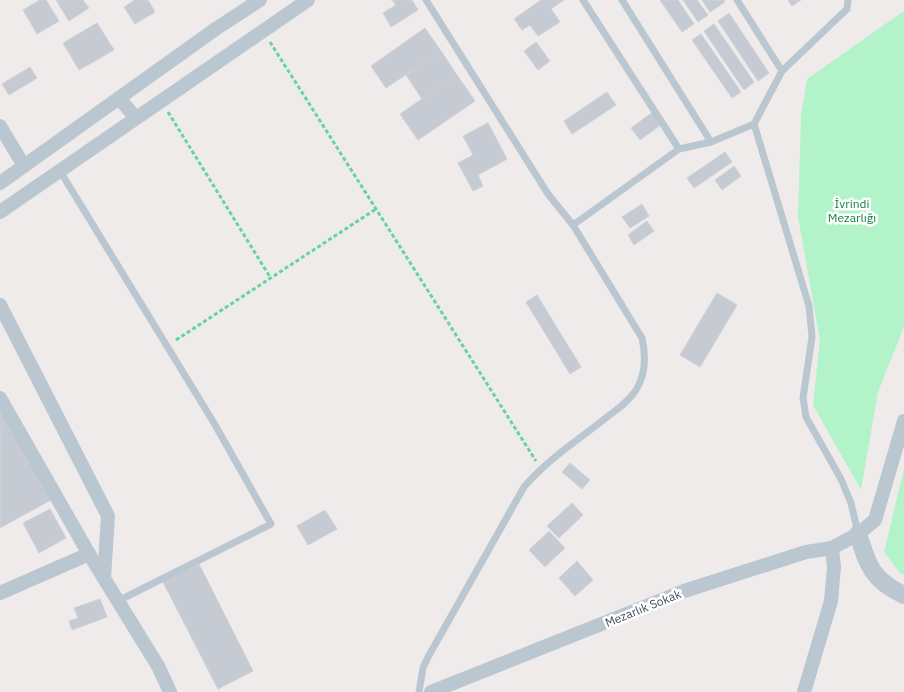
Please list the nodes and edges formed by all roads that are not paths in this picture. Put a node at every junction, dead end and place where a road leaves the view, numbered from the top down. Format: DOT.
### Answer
graph roads {
  1 [pos="260,0"];
  2 [pos="308,0"];
  3 [pos="426,0"];
  4 [pos="583,0"];
  5 [pos="622,0"];
  6 [pos="737,0"];
  7 [pos="848,0"];
  8 [pos="782,71"];
  9 [pos="120,98"];
  10 [pos="136,118"];
  11 [pos="754,124"];
  12 [pos="0,126"];
  13 [pos="711,142"];
  14 [pos="679,149"];
  15 [pos="24,166"];
  16 [pos="60,171"];
  17 [pos="0,183"];
  18 [pos="0,212"];
  19 [pos="573,225"];
  20 [pos="0,305"];
  21 [pos="0,398"];
  22 [pos="904,421"];
  23 [pos="858,534"];
  24 [pos="832,548"];
  25 [pos="90,554"];
  26 [pos="104,578"];
  27 [pos="0,593"];
  28 [pos="904,596"];
  29 [pos="118,601"];
  30 [pos="451,688"];
  31 [pos="170,692"];
  32 [pos="419,692"];
  33 [pos="431,692"];
  34 [pos="804,692"];
  1 -- 9 [label="street"];
  2 -- 10 [label="street"];
  3 -- 19 [label="lane"];
  4 -- 14 [label="lane"];
  5 -- 13 [label="lane"];
  6 -- 8 [label="lane"];
  7 -- 8 [label="lane"];
  8 -- 11 [label="lane"];
  9 -- 10 [label="street"];
  9 -- 15 [label="street"];
  10 -- 16 [label="street"];
  11 -- 13 [label="lane"];
  11 -- 23 [label="lane"];
  12 -- 15 [label="street"];
  13 -- 14 [label="lane"];
  14 -- 19 [label="lane"];
  15 -- 17 [label="street"];
  16 -- 18 [label="street"];
  16 -- 29 [label="lane"];
  19 -- 32 [label="lane"];
  20 -- 26 [label="street"];
  21 -- 25 [label="street"];
  22 -- 23 [label="street, Mezarlık Sokak"];
  23 -- 24 [label="street, Mezarlık Sokak"];
  23 -- 28 [label="street"];
  24 -- 30 [label="street, Mezarlık Sokak"];
  24 -- 34 [label="street"];
  25 -- 26 [label="street"];
  25 -- 27 [label="street"];
  26 -- 29 [label="street"];
  29 -- 31 [label="street"];
  30 -- 33 [label="street, Mezarlık Sokak"];
}
